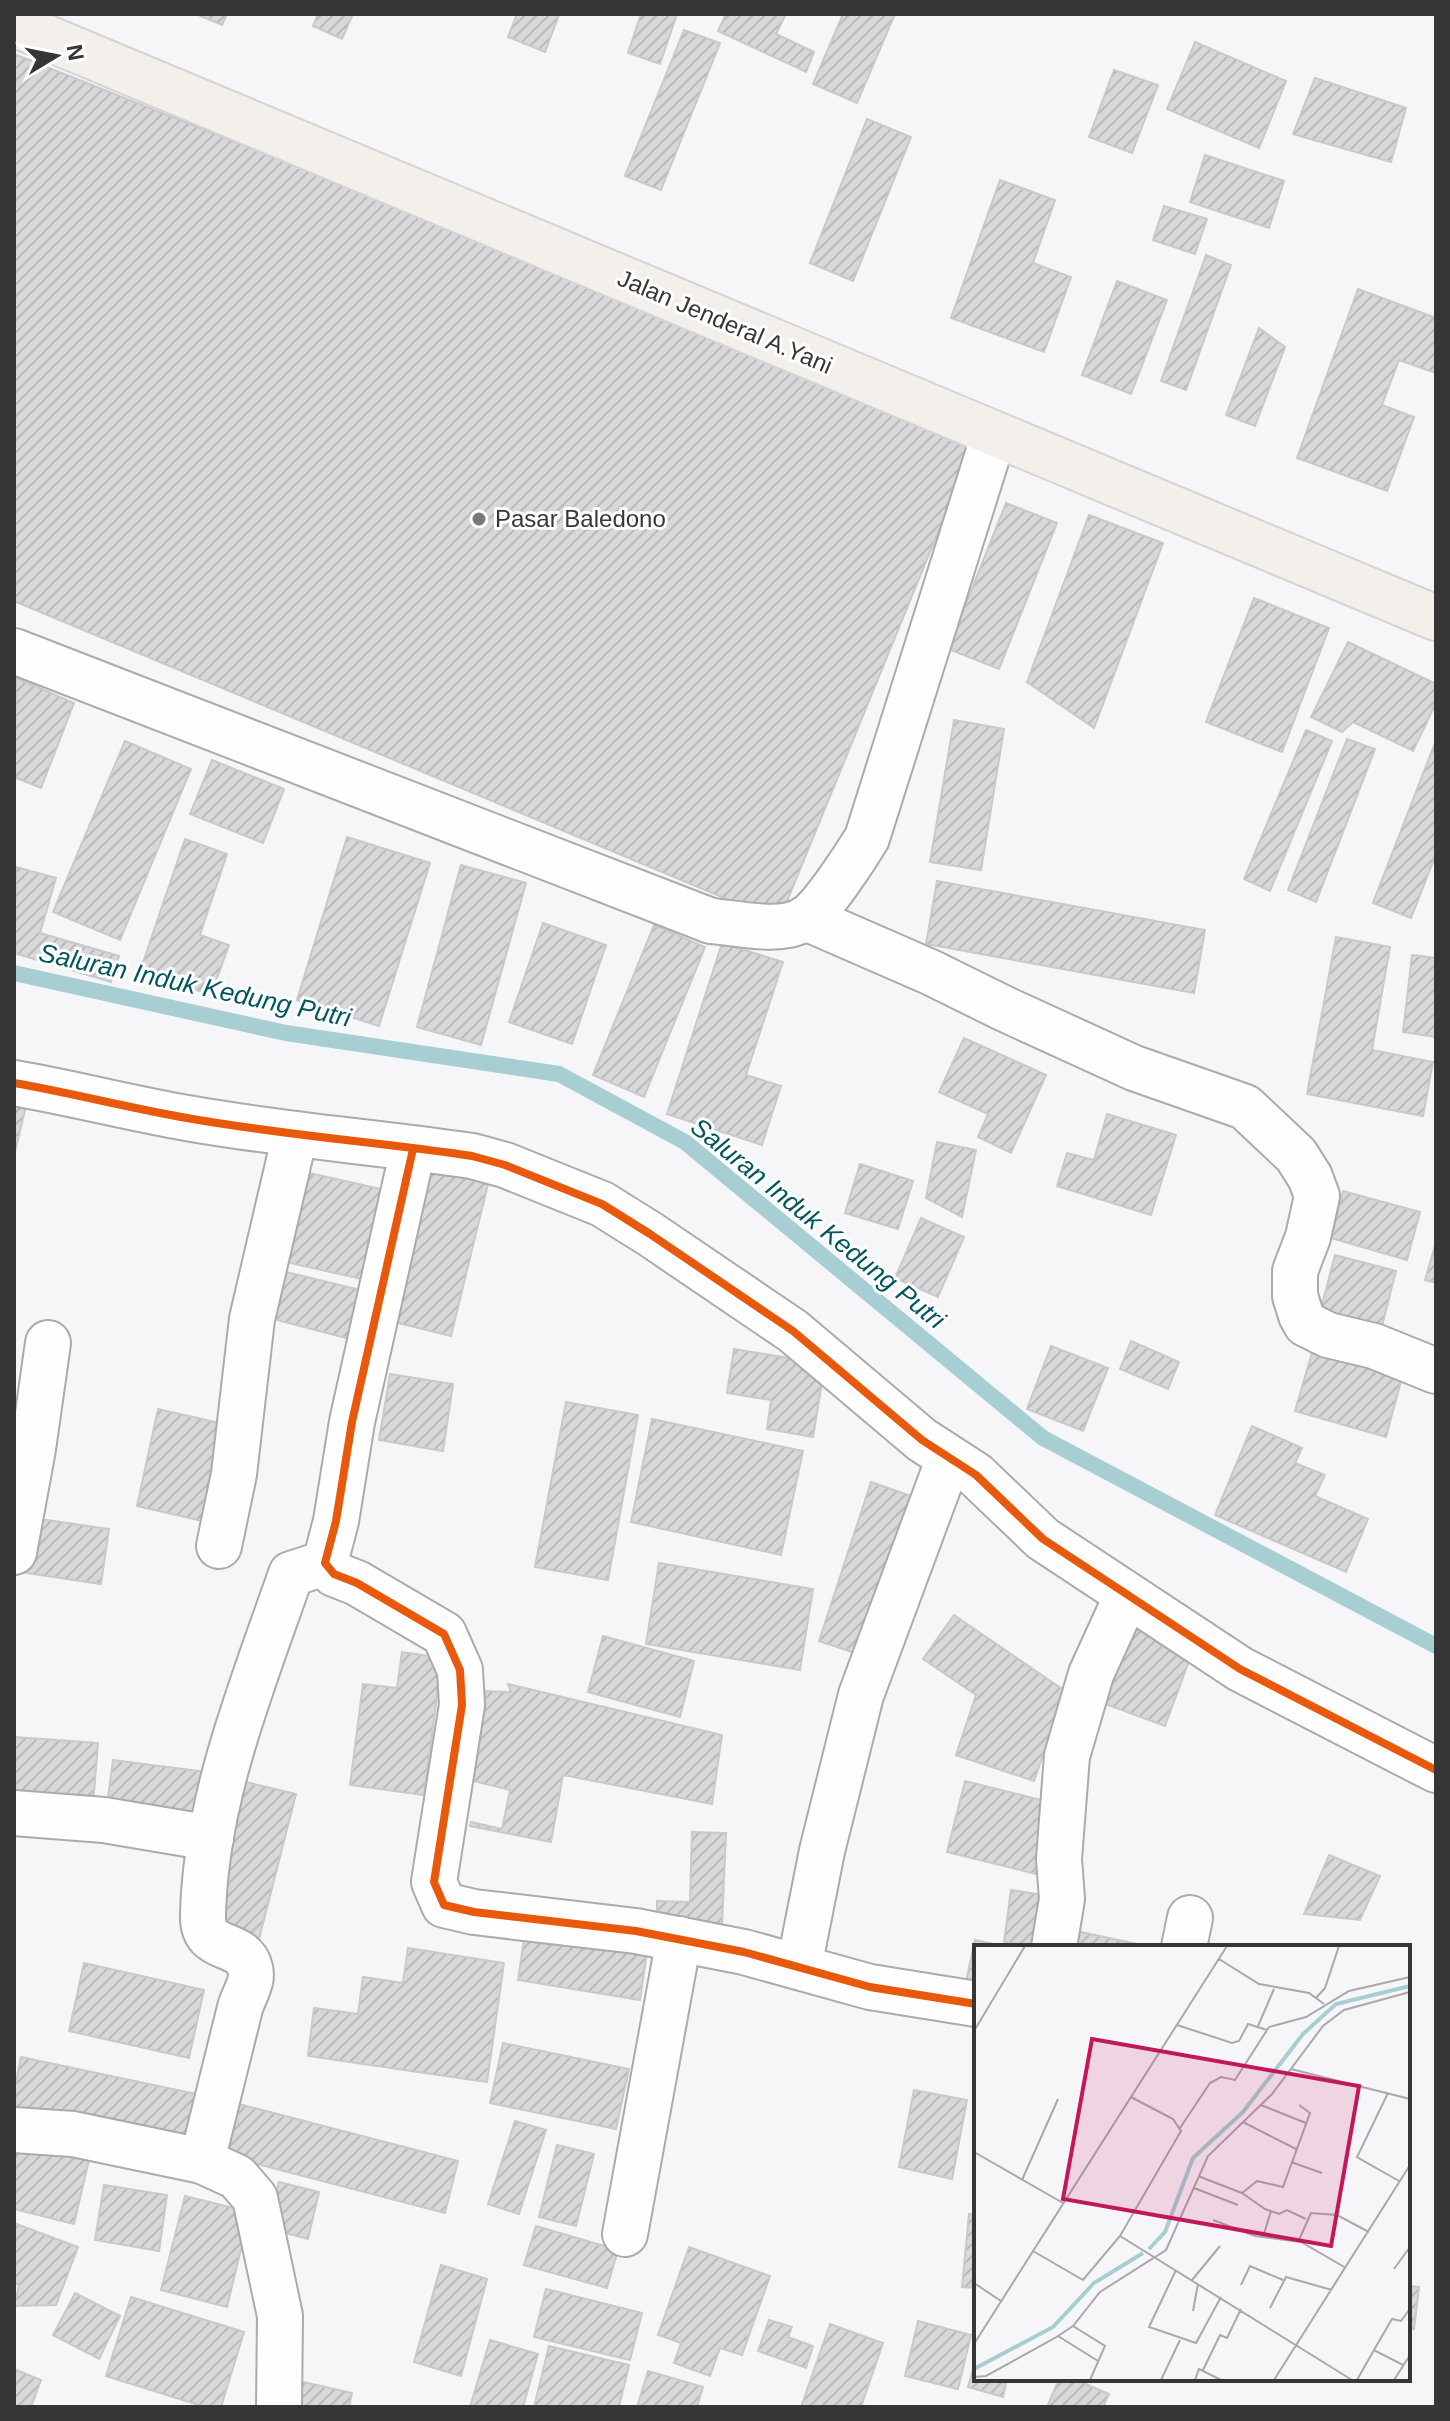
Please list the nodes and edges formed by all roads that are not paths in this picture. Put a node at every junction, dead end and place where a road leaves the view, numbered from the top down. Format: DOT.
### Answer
graph roads {
  1 [pos="14,24"];
  2 [pos="994,435"];
  3 [pos="1436,618"];
  4 [pos="14,651"];
  5 [pos="806,918"];
  6 [pos="14,1083"];
  7 [pos="295,1135"];
  8 [pos="413,1149"];
  9 [pos="48,1343"];
  10 [pos="1436,1371"];
  11 [pos="949,1458"];
  12 [pos="219,1546"];
  13 [pos="14,1552"];
  14 [pos="325,1563"];
  15 [pos="1127,1595"];
  16 [pos="1436,1770"];
  17 [pos="14,1813"];
  18 [pos="211,1838"];
  19 [pos="679,1939"];
  20 [pos="1054,1945"];
  21 [pos="799,1967"];
  22 [pos="974,2004"];
  23 [pos="14,2130"];
  24 [pos="202,2161"];
  25 [pos="625,2234"];
  26 [pos="279,2407"];
  1 -- 2 [label="main road, Jalan Jenderal A.Yani"];
  2 -- 3 [label="main road, Jalan Jenderal A.Yani"];
  2 -- 5 [label="street"];
  4 -- 5 [label="street"];
  5 -- 10 [label="street"];
  6 -- 7 [label="street"];
  7 -- 8 [label="street"];
  7 -- 12 [label="street"];
  8 -- 11 [label="street"];
  8 -- 14 [label="street"];
  9 -- 13 [label="street"];
  11 -- 15 [label="street"];
  11 -- 21 [label="street"];
  14 -- 18 [label="street"];
  14 -- 19 [label="street"];
  15 -- 16 [label="street"];
  15 -- 20 [label="street"];
  17 -- 18 [label="street"];
  18 -- 24 [label="street"];
  19 -- 21 [label="street"];
  19 -- 25 [label="street"];
  21 -- 22 [label="street"];
  23 -- 24 [label="street"];
  24 -- 26 [label="street"];
}
